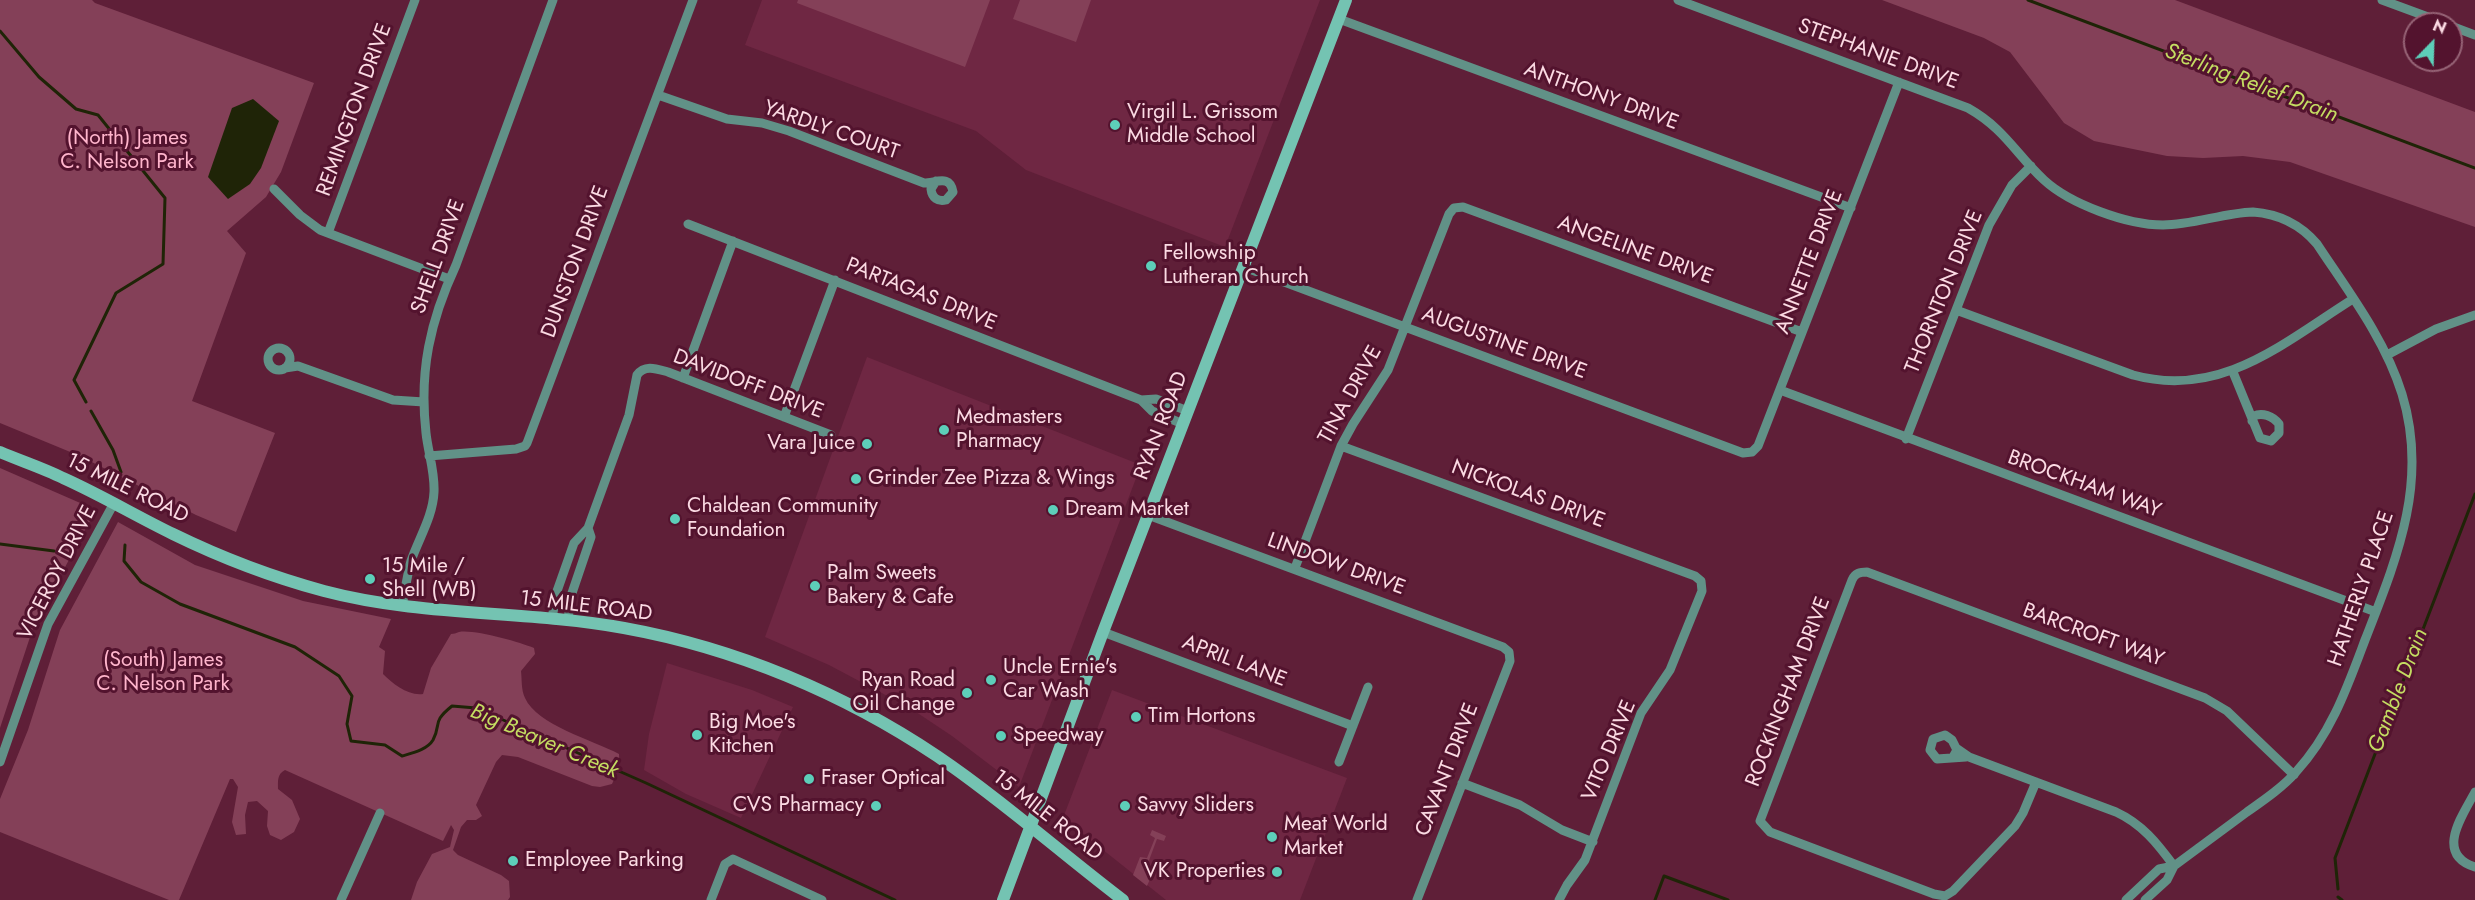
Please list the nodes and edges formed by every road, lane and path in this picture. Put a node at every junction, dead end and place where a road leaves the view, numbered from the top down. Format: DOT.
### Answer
graph roads {
  1 [pos="415,0"];
  2 [pos="554,0"];
  3 [pos="693,0"];
  4 [pos="1346,0"];
  5 [pos="1678,0"];
  6 [pos="2382,0"];
  7 [pos="2414,12"];
  8 [pos="1339,20"];
  9 [pos="1899,82"];
  10 [pos="658,95"];
  11 [pos="1995,125"];
  12 [pos="2031,166"];
  13 [pos="936,181"];
  14 [pos="924,183"];
  15 [pos="274,189"];
  16 [pos="932,193"];
  17 [pos="1454,208"];
  18 [pos="1851,208"];
  19 [pos="688,224"];
  20 [pos="328,233"];
  21 [pos="733,241"];
  22 [pos="1244,267"];
  23 [pos="449,279"];
  24 [pos="835,280"];
  25 [pos="2353,299"];
  26 [pos="1956,310"];
  27 [pos="2475,315"];
  28 [pos="1406,327"];
  29 [pos="1802,332"];
  30 [pos="2387,355"];
  31 [pos="289,356"];
  32 [pos="298,366"];
  33 [pos="285,368"];
  34 [pos="2233,372"];
  35 [pos="683,378"];
  36 [pos="1780,390"];
  37 [pos="1141,400"];
  38 [pos="424,402"];
  39 [pos="2250,409"];
  40 [pos="1188,411"];
  41 [pos="2261,414"];
  42 [pos="784,417"];
  43 [pos="2252,421"];
  44 [pos="1183,424"];
  45 [pos="831,435"];
  46 [pos="1906,439"];
  47 [pos="1341,446"];
  48 [pos="0,452"];
  49 [pos="1752,452"];
  50 [pos="429,456"];
  51 [pos="114,503"];
  52 [pos="1148,515"];
  53 [pos="588,528"];
  54 [pos="1294,568"];
  55 [pos="1857,573"];
  56 [pos="1701,581"];
  57 [pos="402,606"];
  58 [pos="2376,612"];
  59 [pos="552,619"];
  60 [pos="568,620"];
  61 [pos="1103,632"];
  62 [pos="1509,652"];
  63 [pos="1368,687"];
  64 [pos="1353,726"];
  65 [pos="1954,753"];
  66 [pos="0,762"];
  67 [pos="1339,762"];
  68 [pos="2294,775"];
  69 [pos="2036,782"];
  70 [pos="1462,783"];
  71 [pos="2475,792"];
  72 [pos="380,813"];
  73 [pos="1030,828"];
  74 [pos="1593,842"];
  75 [pos="2174,866"];
  76 [pos="2475,867"];
  77 [pos="341,900"];
  78 [pos="711,900"];
  79 [pos="822,900"];
  80 [pos="1003,900"];
  81 [pos="1123,900"];
  82 [pos="1418,900"];
  83 [pos="1559,900"];
  84 [pos="2126,900"];
  85 [pos="2145,900"];
  1 -- 20 [label="street, REMINGTON DRIVE"];
  2 -- 23 [label="street, SHELL DRIVE"];
  3 -- 10 [label="street, DUNSTON DRIVE"];
  4 -- 8 [label="main road, RYAN ROAD"];
  5 -- 9 [label="street, STEPHANIE DRIVE"];
  6 -- 7 [label="street"];
  8 -- 18 [label="street, ANTHONY DRIVE"];
  8 -- 22 [label="main road, RYAN ROAD"];
  9 -- 11 [label="street, STEPHANIE DRIVE"];
  9 -- 18 [label="street, ANNETTE DRIVE"];
  10 -- 14 [label="street, YARDLY COURT"];
  10 -- 50 [label="street, DUNSTON DRIVE"];
  11 -- 12 [label="street, HATHERLY PLACE"];
  12 -- 25 [label="street, HATHERLY PLACE"];
  12 -- 26 [label="street, THORNTON DRIVE"];
  13 -- 14 [label="street"];
  13 -- 16 [label="street"];
  13 -- 16 [label="street"];
  14 -- 16 [label="street"];
  15 -- 20 [label="street"];
  17 -- 28 [label="street, TINA DRIVE"];
  17 -- 29 [label="street, ANGELINE DRIVE"];
  18 -- 29 [label="street, ANNETTE DRIVE"];
  19 -- 21 [label="street, PARTAGAS DRIVE"];
  20 -- 23 [label="street"];
  21 -- 24 [label="street, PARTAGAS DRIVE"];
  21 -- 35 [label="street"];
  22 -- 28 [label="street, AUGUSTINE DRIVE"];
  22 -- 40 [label="main road, RYAN ROAD"];
  23 -- 38 [label="street, SHELL DRIVE"];
  24 -- 37 [label="street, PARTAGAS DRIVE"];
  24 -- 42 [label="street"];
  25 -- 30 [label="street, HATHERLY PLACE"];
  25 -- 34 [label="street"];
  26 -- 34 [label="street"];
  26 -- 46 [label="street, THORNTON DRIVE"];
  27 -- 30 [label="street"];
  28 -- 47 [label="street, TINA DRIVE"];
  28 -- 49 [label="street, AUGUSTINE DRIVE"];
  29 -- 36 [label="street, ANNETTE DRIVE"];
  30 -- 58 [label="street, HATHERLY PLACE"];
  31 -- 32 [label="street"];
  31 -- 33 [label="street"];
  31 -- 33 [label="street"];
  32 -- 33 [label="street"];
  32 -- 38 [label="street"];
  34 -- 39 [label="street"];
  35 -- 42 [label="street, DAVIDOFF DRIVE"];
  35 -- 53 [label="street, DAVIDOFF DRIVE"];
  36 -- 46 [label="street, BROCKHAM WAY"];
  36 -- 49 [label="street, ANNETTE DRIVE"];
  37 -- 40 [label="street"];
  37 -- 44 [label="street"];
  38 -- 50 [label="street, SHELL DRIVE"];
  39 -- 41 [label="street"];
  39 -- 43 [label="street"];
  40 -- 44 [label="main road, RYAN ROAD"];
  41 -- 43 [label="street"];
  41 -- 43 [label="street"];
  42 -- 45 [label="street, DAVIDOFF DRIVE"];
  44 -- 52 [label="main road, RYAN ROAD"];
  46 -- 58 [label="street, BROCKHAM WAY"];
  47 -- 54 [label="street, TINA DRIVE"];
  47 -- 56 [label="street, NICKOLAS DRIVE"];
  48 -- 51 [label="main road, 15 MILE ROAD"];
  50 -- 57 [label="street, SHELL DRIVE"];
  51 -- 57 [label="main road, 15 MILE ROAD"];
  51 -- 66 [label="street, VICEROY DRIVE"];
  52 -- 54 [label="street, LINDOW DRIVE"];
  52 -- 61 [label="main road, RYAN ROAD"];
  53 -- 59 [label="street, DAVIDOFF DRIVE"];
  53 -- 60 [label="street, DAVIDOFF DRIVE"];
  54 -- 62 [label="street, LINDOW DRIVE"];
  55 -- 68 [label="street, BARCROFT WAY"];
  55 -- 69 [label="street, ROCKINGHAM DRIVE"];
  56 -- 74 [label="street, VITO DRIVE"];
  57 -- 59 [label="main road, 15 MILE ROAD"];
  58 -- 68 [label="street, HATHERLY PLACE"];
  59 -- 60 [label="main road, 15 MILE ROAD"];
  60 -- 73 [label="main road, 15 MILE ROAD"];
  61 -- 64 [label="street, APRIL LANE"];
  61 -- 73 [label="main road, RYAN ROAD"];
  62 -- 70 [label="street, CAVANT DRIVE"];
  63 -- 64 [label="street"];
  64 -- 67 [label="street"];
  65 -- 69 [label="street"];
  68 -- 75 [label="street, HATHERLY PLACE"];
  69 -- 75 [label="street"];
  70 -- 74 [label="street"];
  70 -- 82 [label="street, CAVANT DRIVE"];
  71 -- 76 [label="street"];
  72 -- 77 [label="street"];
  73 -- 80 [label="main road, RYAN ROAD"];
  73 -- 81 [label="main road, 15 MILE ROAD"];
  74 -- 83 [label="street, VITO DRIVE"];
  75 -- 84 [label="street, HATHERLY PLACE"];
  75 -- 85 [label="street, HATHERLY PLACE"];
  78 -- 79 [label="street"];
}
